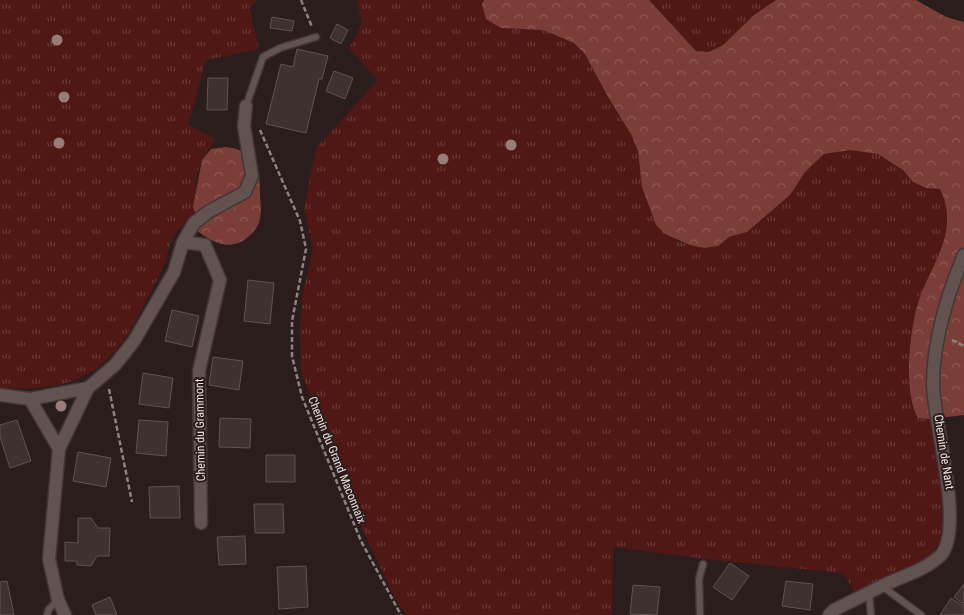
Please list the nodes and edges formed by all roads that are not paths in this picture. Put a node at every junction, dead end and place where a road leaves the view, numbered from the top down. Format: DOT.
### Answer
graph roads {
  1 [pos="316,37"];
  2 [pos="246,106"];
  3 [pos="183,242"];
  4 [pos="964,255"];
  5 [pos="88,388"];
  6 [pos="0,395"];
  7 [pos="30,399"];
  8 [pos="59,448"];
  9 [pos="201,523"];
  10 [pos="703,564"];
  11 [pos="882,586"];
  12 [pos="869,592"];
  13 [pos="58,600"];
  14 [pos="47,615"];
  15 [pos="65,615"];
  16 [pos="700,615"];
  17 [pos="830,615"];
  18 [pos="871,615"];
  19 [pos="921,615"];
  1 -- 2 [label="lane"];
  2 -- 3 [label="street"];
  3 -- 5 [label="street"];
  3 -- 9 [label="street, Chemin du Grammont"];
  4 -- 11 [label="street, Chemin de Nant"];
  5 -- 7 [label="street"];
  5 -- 8 [label="street"];
  6 -- 7 [label="street"];
  7 -- 8 [label="street"];
  8 -- 13 [label="street"];
  10 -- 16 [label="lane"];
  11 -- 12 [label="street, Chemin de Nant"];
  11 -- 19 [label="lane"];
  12 -- 17 [label="street, Chemin de Nant"];
  12 -- 18 [label="lane"];
  13 -- 14 [label="lane"];
  13 -- 15 [label="street"];
}
